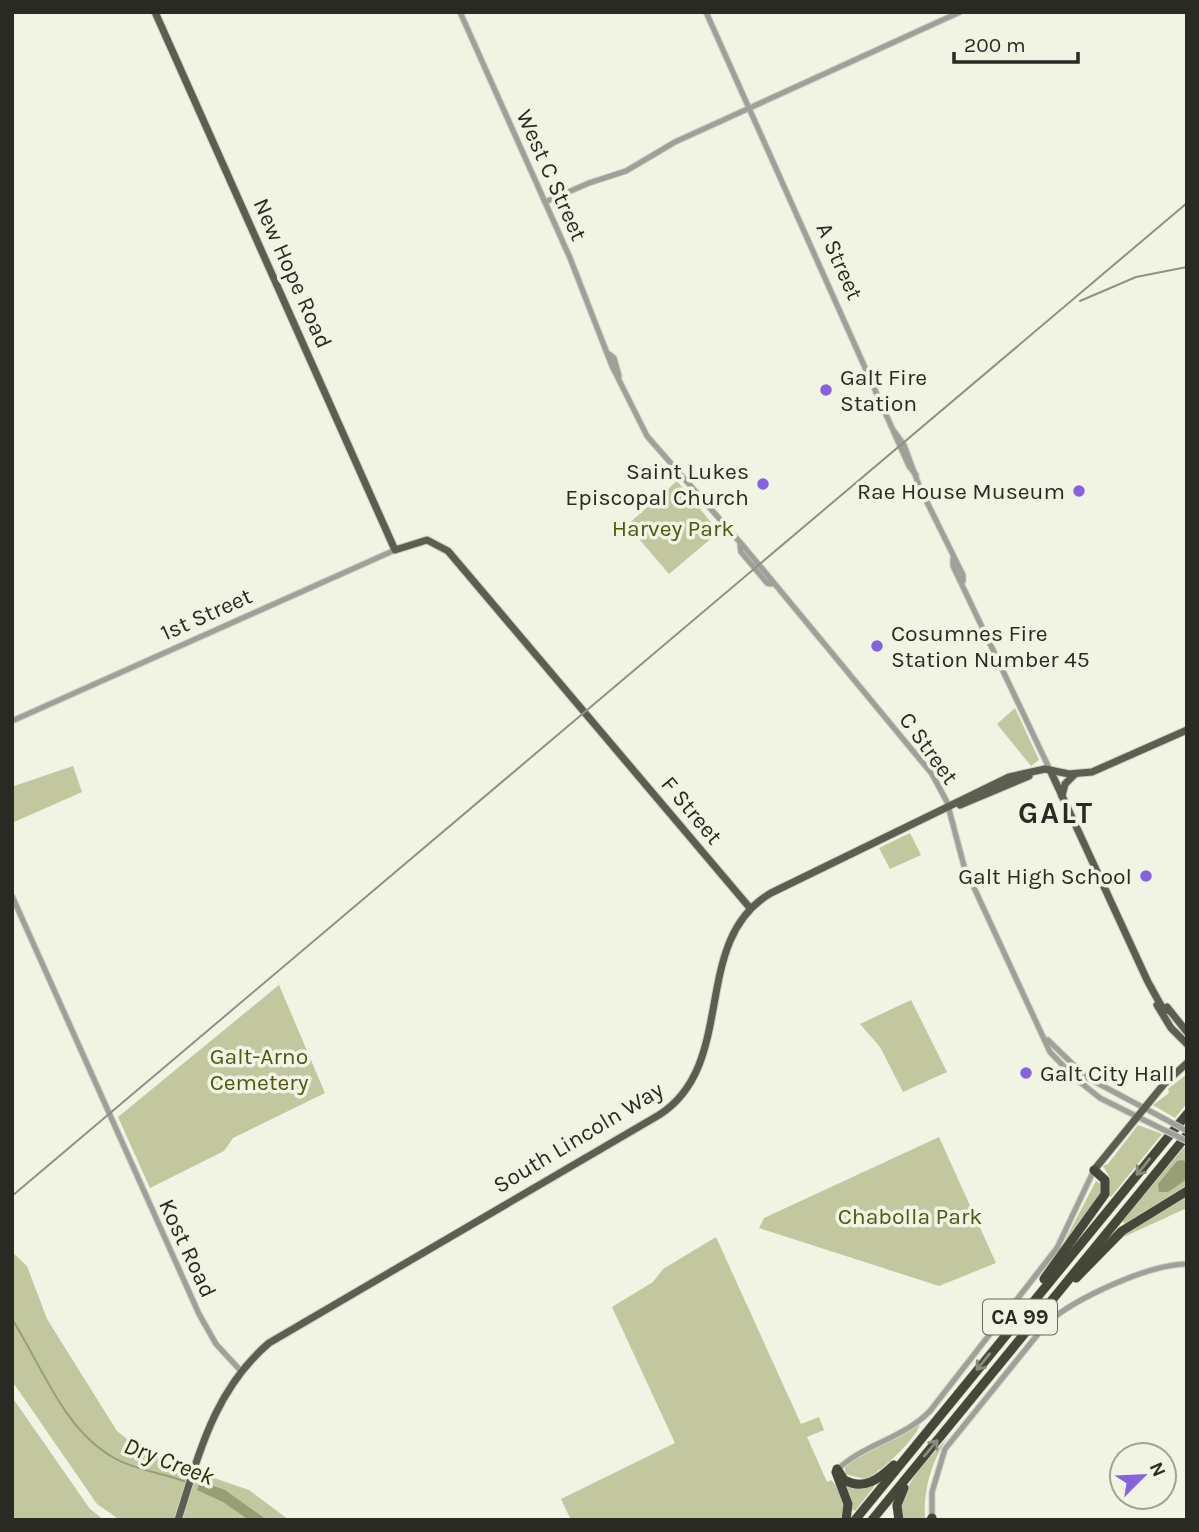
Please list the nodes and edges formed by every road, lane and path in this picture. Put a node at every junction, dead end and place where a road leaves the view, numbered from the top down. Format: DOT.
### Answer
graph roads {
  1 [pos="155,12"];
  2 [pos="460,12"];
  3 [pos="706,12"];
  4 [pos="960,12"];
  5 [pos="749,108"];
  6 [pos="545,202"];
  7 [pos="609,354"];
  8 [pos="415,541"];
  9 [pos="395,550"];
  10 [pos="12,721"];
  11 [pos="1187,730"];
  12 [pos="1051,772"];
  13 [pos="1075,774"];
  14 [pos="1062,796"];
  15 [pos="949,808"];
  16 [pos="12,896"];
  17 [pos="750,908"];
  18 [pos="1148,982"];
  19 [pos="1187,1032"];
  20 [pos="1045,1038"];
  21 [pos="1187,1044"];
  22 [pos="1187,1063"];
  23 [pos="1143,1109"];
  24 [pos="1187,1114"];
  25 [pos="1138,1116"];
  26 [pos="1187,1133"];
  27 [pos="1187,1141"];
  28 [pos="1094,1170"];
  29 [pos="1187,1191"];
  30 [pos="1187,1264"];
  31 [pos="1038,1317"];
  32 [pos="998,1344"];
  33 [pos="240,1370"];
  34 [pos="921,1440"];
  35 [pos="915,1468"];
  36 [pos="836,1470"];
  37 [pos="932,1519"];
  38 [pos="178,1520"];
  39 [pos="846,1520"];
  40 [pos="855,1520"];
  41 [pos="872,1520"];
  42 [pos="899,1520"];
  1 -- 9 [label="main road, New Hope Road"];
  2 -- 6 [label="street, West C Street"];
  3 -- 5 [label="street, A Street"];
  4 -- 5 [label="street"];
  5 -- 6 [label="street"];
  5 -- 12 [label="street, A Street"];
  6 -- 7 [label="street, West C Street"];
  7 -- 15 [label="street, C Street"];
  8 -- 9 [label="main road, 1st Street"];
  8 -- 17 [label="main road, F Street"];
  9 -- 10 [label="street, 1st Street"];
  11 -- 13 [label="main road, South Lincoln Way"];
  12 -- 13 [label="main road, South Lincoln Way"];
  12 -- 14 [label="main road, A Street"];
  12 -- 15 [label="main road, South Lincoln Way"];
  13 -- 14 [label="main road"];
  14 -- 18 [label="main road, A Street"];
  15 -- 17 [label="main road, South Lincoln Way"];
  15 -- 20 [label="street, C Street"];
  16 -- 33 [label="street, Kost Road"];
  17 -- 33 [label="main road, South Lincoln Way"];
  18 -- 19 [label="main road, A Street"];
  18 -- 21 [label="main road, A Street"];
  20 -- 23 [label="street, C Street"];
  20 -- 25 [label="street, C Street"];
  22 -- 23 [label="main road"];
  23 -- 25 [label="main road"];
  23 -- 26 [label="street, C Street, bridge"];
  24 -- 32 [label="highway, CA 99, one-way"];
  25 -- 27 [label="street, C Street, bridge"];
  25 -- 28 [label="main road"];
  26 -- 31 [label="highway, CA 99"];
  28 -- 32 [label="highway"];
  28 -- 36 [label="street"];
  29 -- 31 [label="highway"];
  30 -- 37 [label="street"];
  35 -- 31 [label="highway, CA 99, one-way"];
  32 -- 34 [label="highway, CA 99, one-way"];
  33 -- 38 [label="main road, South Lincoln Way"];
  34 -- 36 [label="highway"];
  34 -- 40 [label="highway, CA 99"];
  35 -- 41 [label="highway, CA 99"];
  35 -- 42 [label="highway"];
  36 -- 39 [label="highway"];
}
